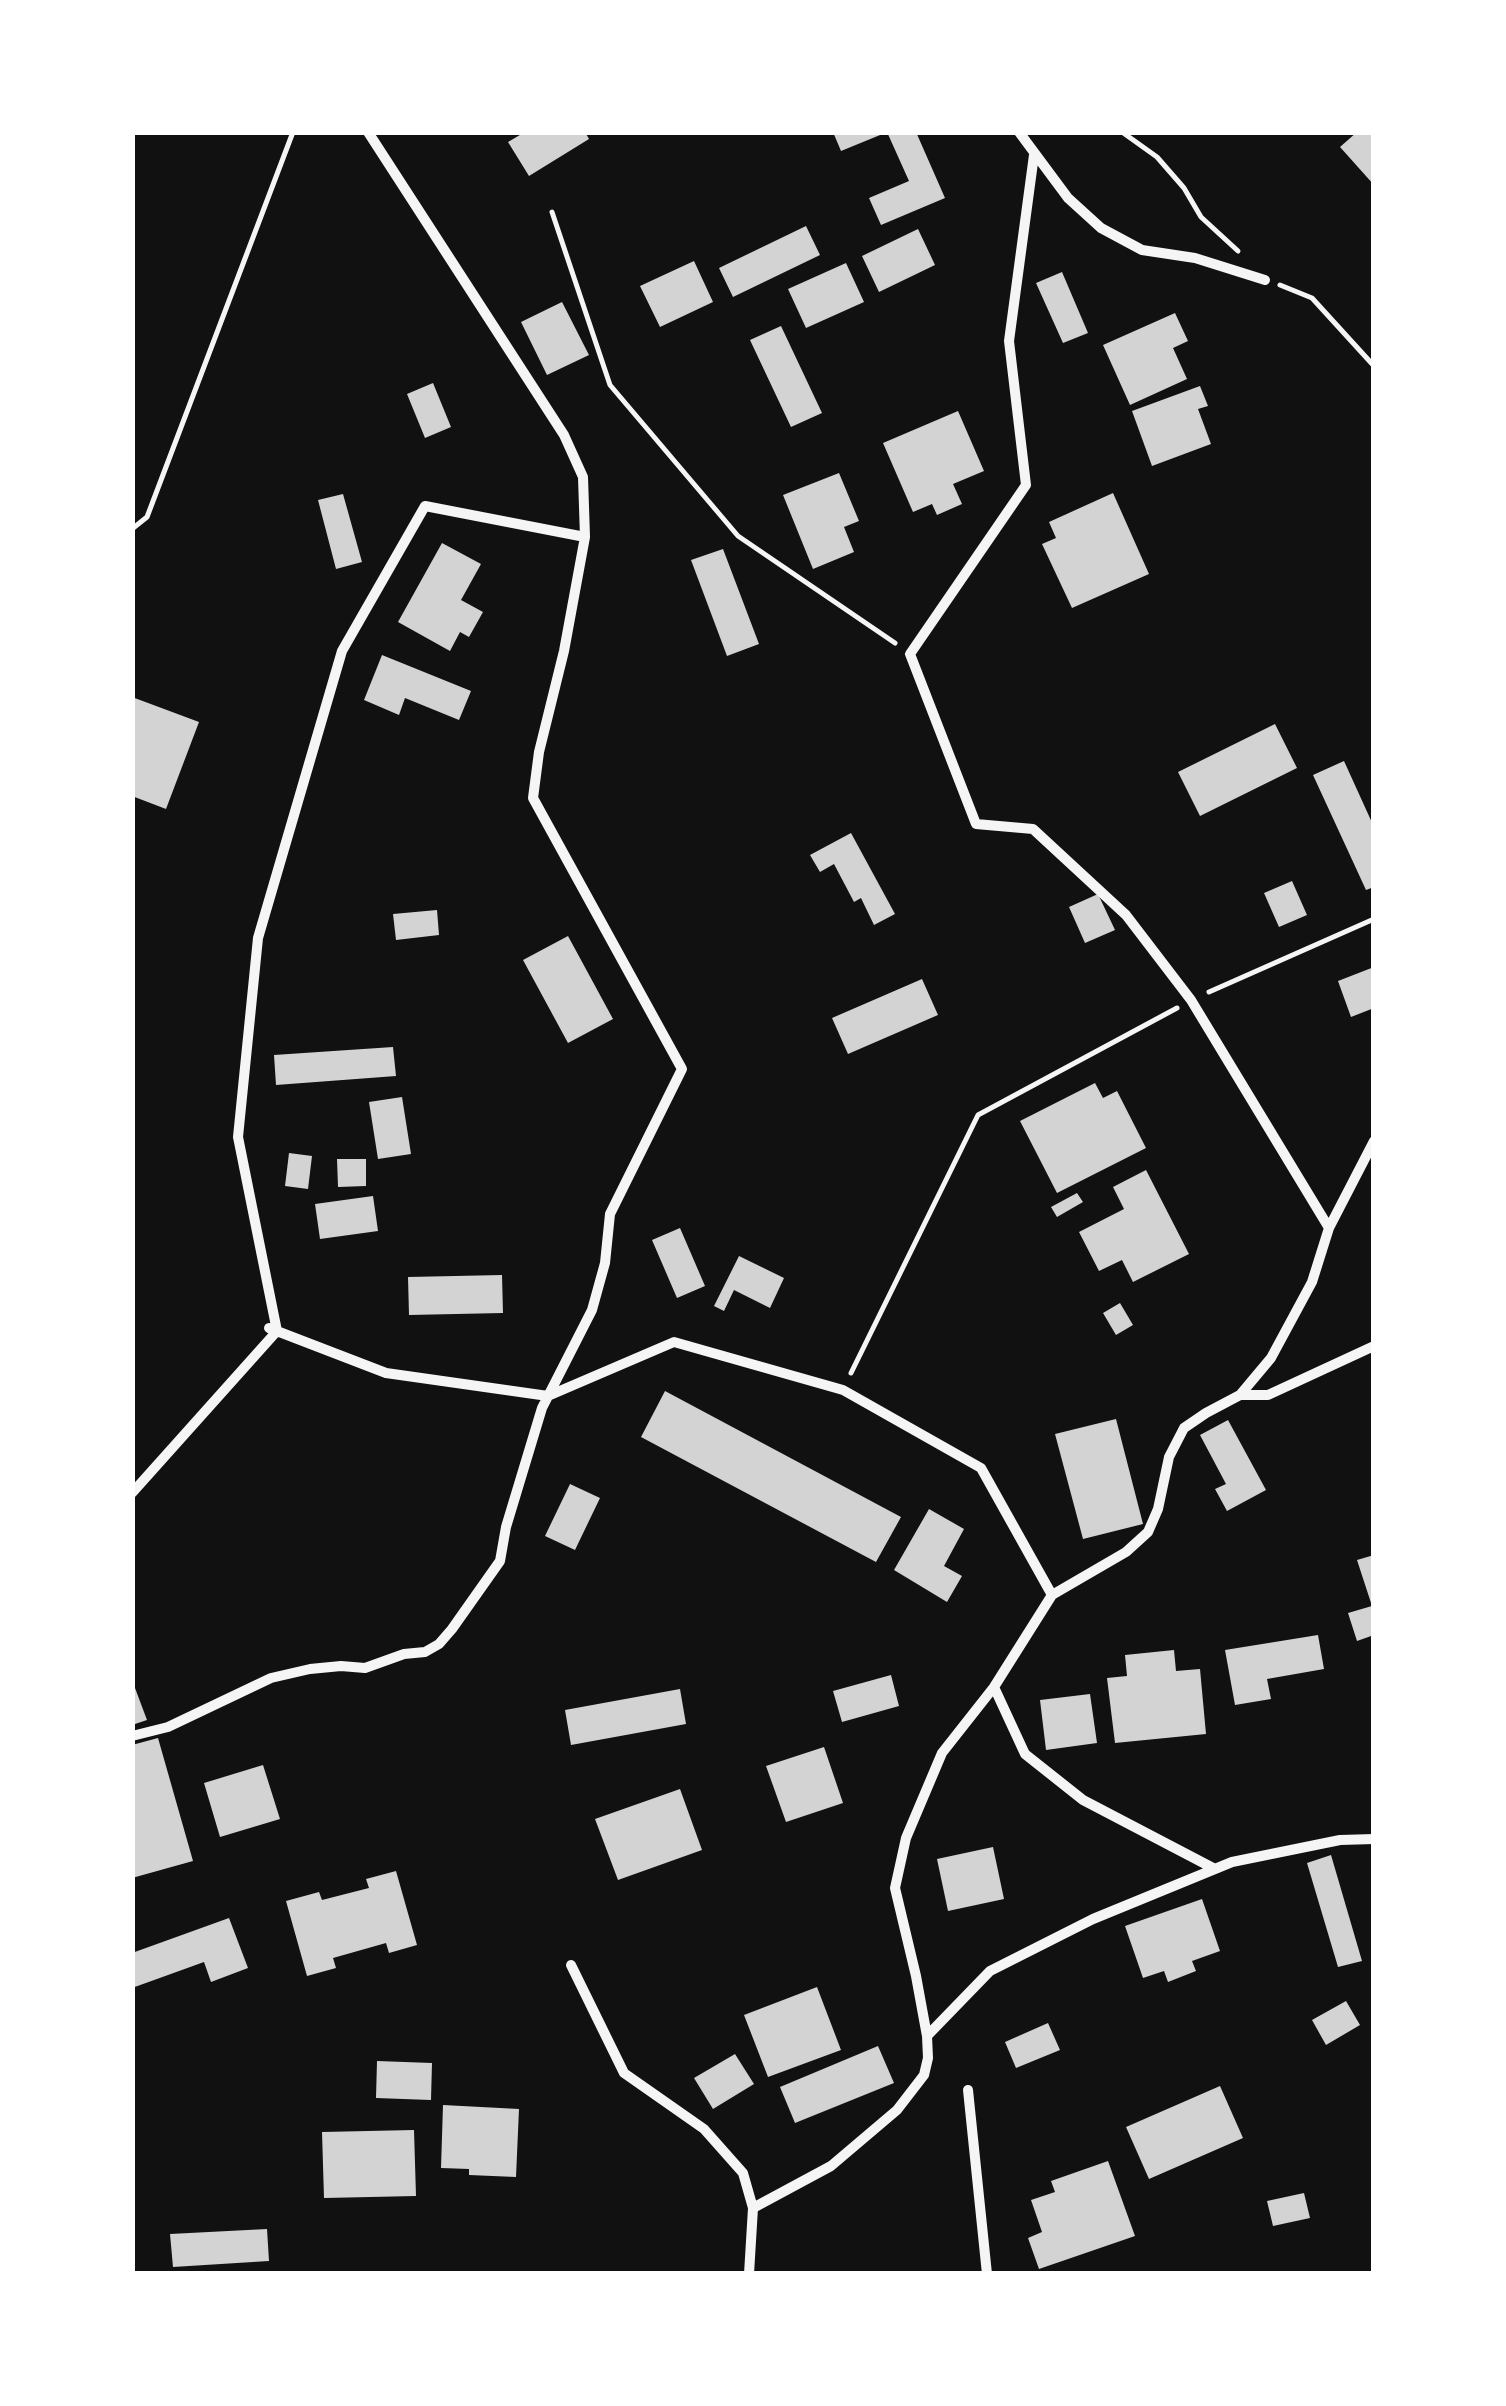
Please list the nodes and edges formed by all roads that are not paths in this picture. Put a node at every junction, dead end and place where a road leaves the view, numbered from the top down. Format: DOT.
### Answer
graph roads {
  1 [pos="368,132"];
  2 [pos="1019,132"];
  3 [pos="1034,156"];
  4 [pos="1266,280"];
  5 [pos="585,537"];
  6 [pos="1374,1141"];
  7 [pos="1328,1228"];
  8 [pos="273,1329"];
  9 [pos="1374,1346"];
  10 [pos="1240,1395"];
  11 [pos="548,1396"];
  12 [pos="132,1493"];
  13 [pos="1052,1595"];
  14 [pos="994,1688"];
  15 [pos="132,1736"];
  16 [pos="1374,1839"];
  17 [pos="1215,1869"];
  18 [pos="571,1965"];
  19 [pos="927,2036"];
  20 [pos="968,2090"];
  21 [pos="753,2208"];
  22 [pos="748,2274"];
  23 [pos="987,2274"];
  1 -- 5 [label="street"];
  2 -- 3 [label="street"];
  3 -- 4 [label="street"];
  3 -- 7 [label="street"];
  5 -- 8 [label="street"];
  5 -- 11 [label="street"];
  6 -- 7 [label="street"];
  7 -- 10 [label="street"];
  8 -- 11 [label="street"];
  8 -- 12 [label="street"];
  9 -- 10 [label="street"];
  10 -- 13 [label="street"];
  11 -- 13 [label="street"];
  11 -- 15 [label="street"];
  13 -- 14 [label="street"];
  14 -- 17 [label="street"];
  14 -- 19 [label="street"];
  16 -- 17 [label="street"];
  17 -- 19 [label="street"];
  18 -- 21 [label="street"];
  19 -- 21 [label="street"];
  20 -- 23 [label="street"];
  21 -- 22 [label="street"];
}
